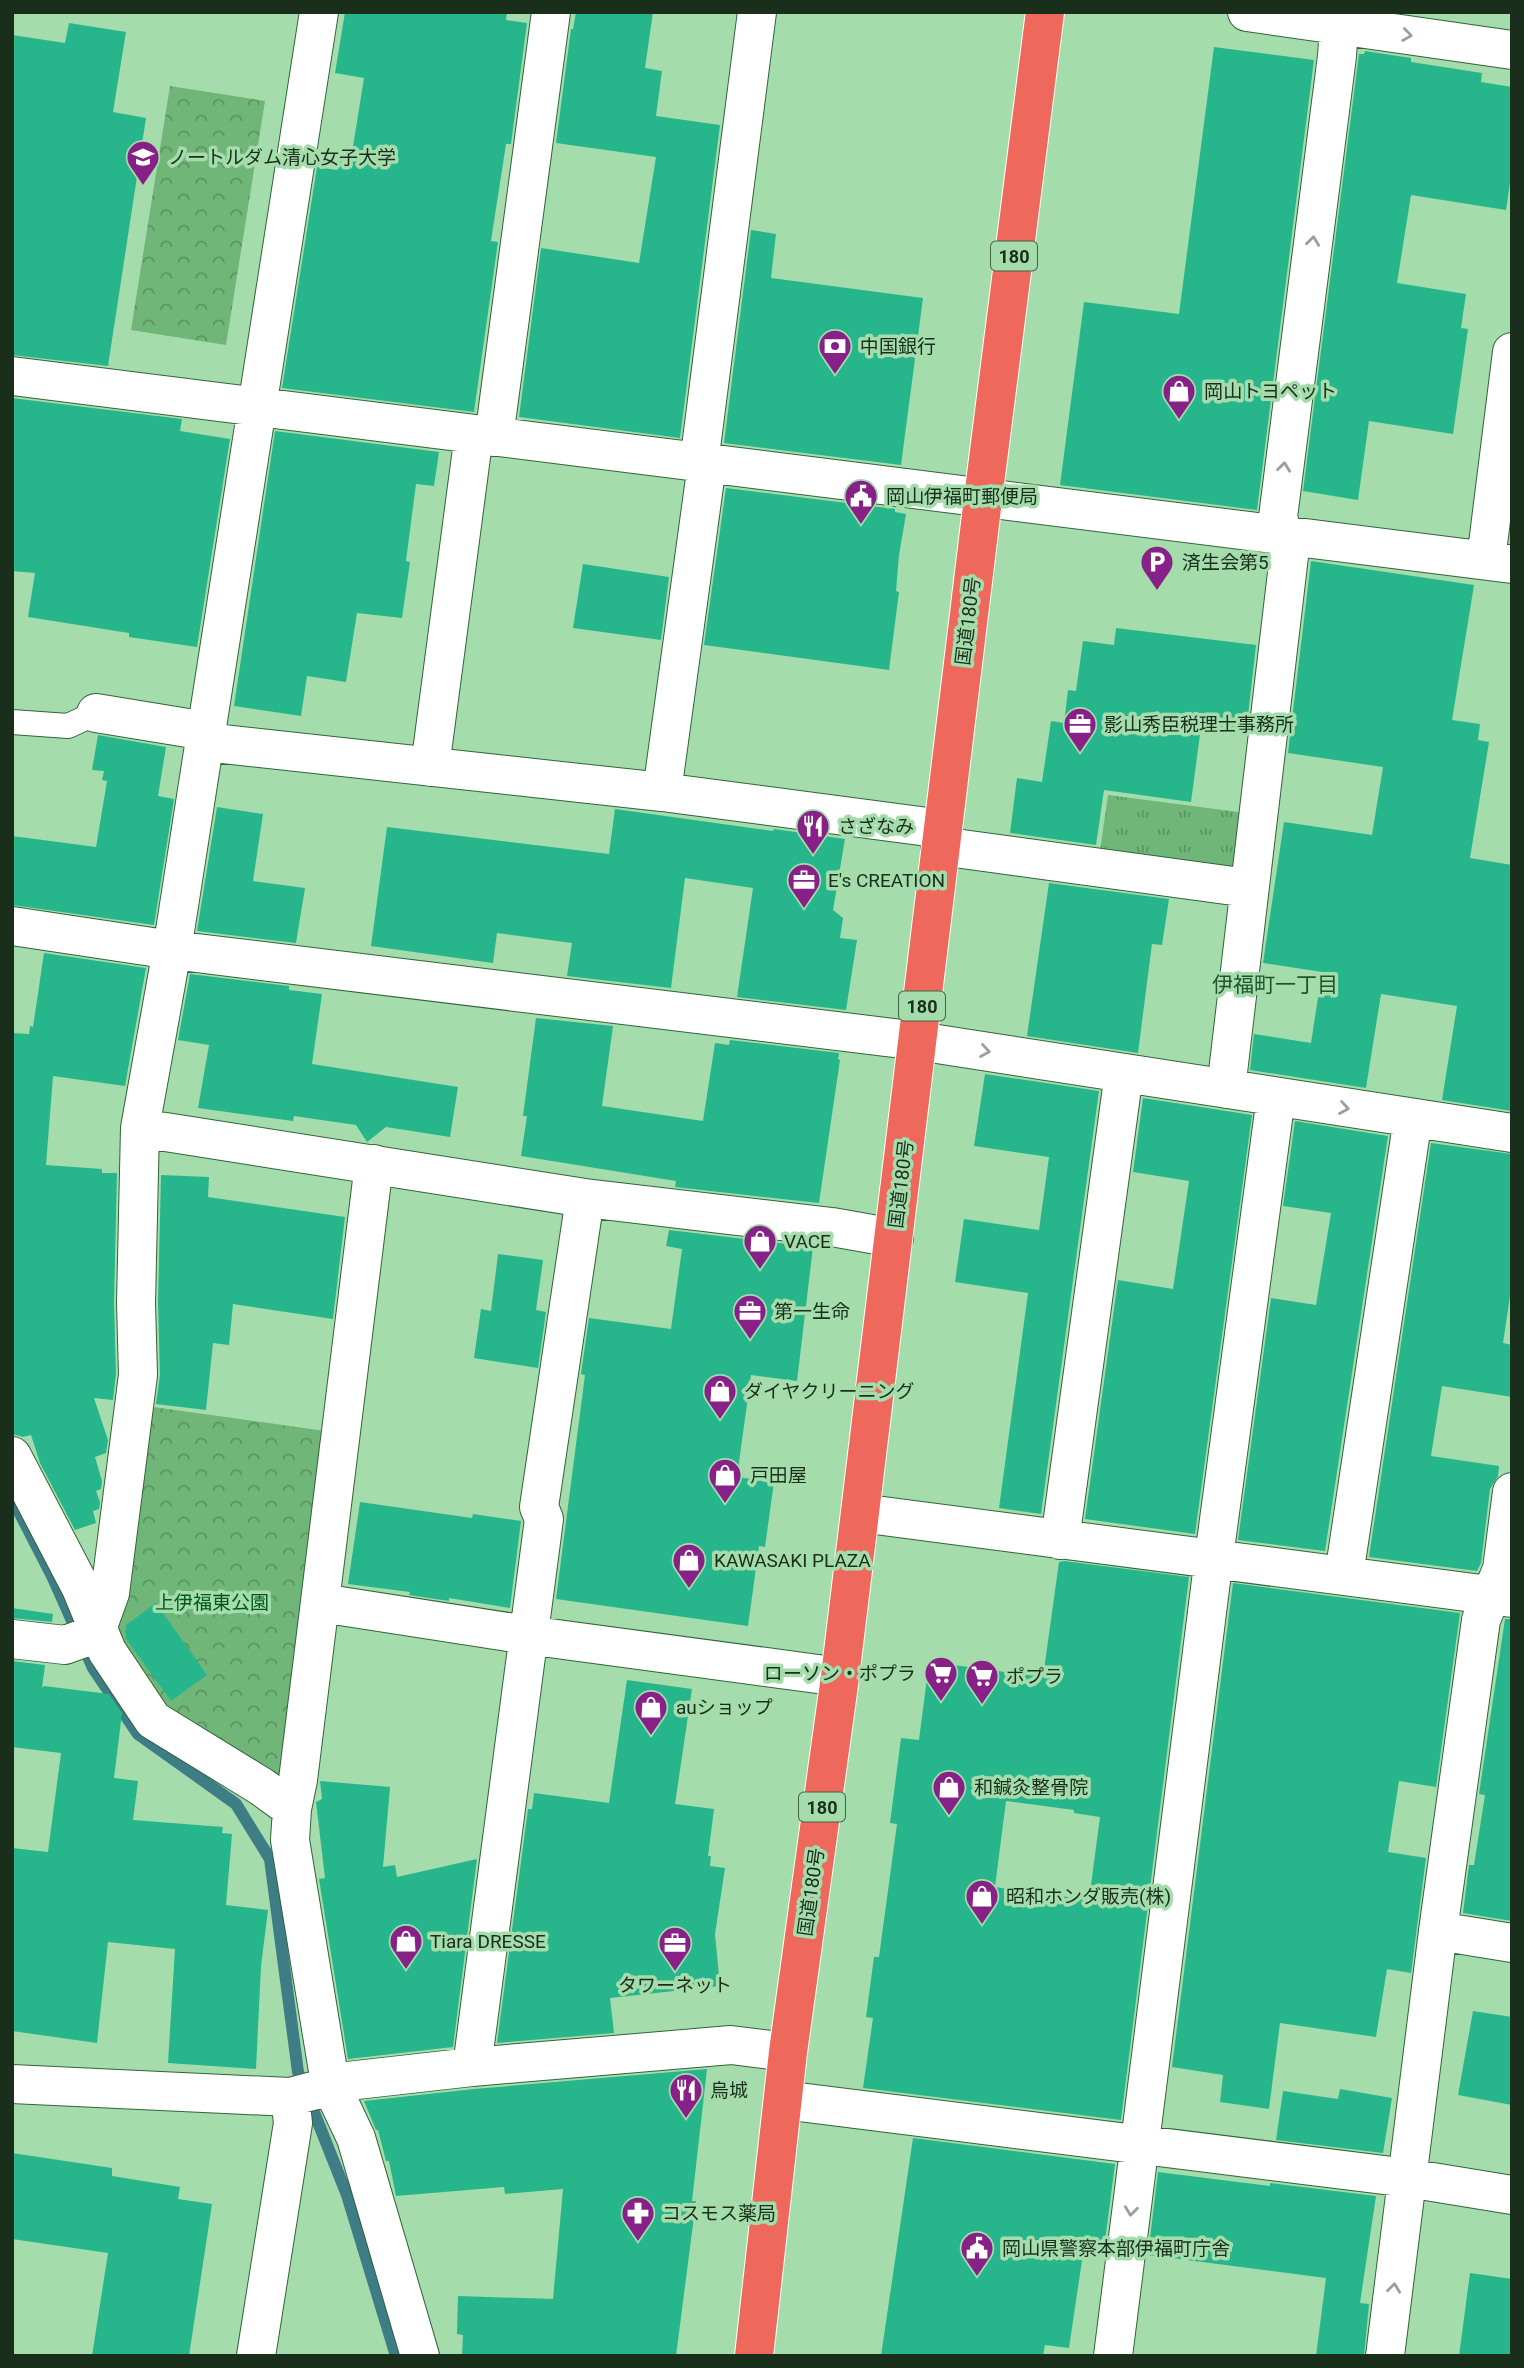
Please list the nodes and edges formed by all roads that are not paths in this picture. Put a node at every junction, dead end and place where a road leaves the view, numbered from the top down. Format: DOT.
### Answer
graph roads {
  1 [pos="319,12"];
  2 [pos="551,12"];
  3 [pos="757,12"];
  4 [pos="1045,12"];
  5 [pos="1247,12"];
  6 [pos="1340,19"];
  7 [pos="1512,51"];
  8 [pos="1512,352"];
  9 [pos="12,376"];
  10 [pos="257,406"];
  11 [pos="484,435"];
  12 [pos="703,463"];
  13 [pos="983,499"];
  14 [pos="1282,534"];
  15 [pos="1499,562"];
  16 [pos="96,713"];
  17 [pos="12,722"];
  18 [pos="205,737"];
  19 [pos="430,768"];
  20 [pos="662,792"];
  21 [pos="942,838"];
  22 [pos="1248,888"];
  23 [pos="12,926"];
  24 [pos="172,950"];
  25 [pos="918,1041"];
  26 [pos="1124,1073"];
  27 [pos="1226,1089"];
  28 [pos="1276,1097"];
  29 [pos="1413,1118"];
  30 [pos="140,1128"];
  31 [pos="1512,1133"];
  32 [pos="374,1164"];
  33 [pos="585,1198"];
  34 [pos="894,1238"];
  35 [pos="12,1456"];
  36 [pos="1512,1492"];
  37 [pos="860,1513"];
  38 [pos="1060,1540"];
  39 [pos="1214,1557"];
  40 [pos="1344,1575"];
  41 [pos="1502,1596"];
  42 [pos="321,1603"];
  43 [pos="527,1635"];
  44 [pos="83,1637"];
  45 [pos="12,1639"];
  46 [pos="840,1676"];
  47 [pos="292,1809"];
  48 [pos="1438,1931"];
  49 [pos="1512,1942"];
  50 [pos="788,2052"];
  51 [pos="472,2067"];
  52 [pos="12,2084"];
  53 [pos="310,2091"];
  54 [pos="783,2101"];
  55 [pos="1140,2143"];
  56 [pos="1408,2178"];
  57 [pos="1512,2195"];
  58 [pos="257,2356"];
  59 [pos="419,2356"];
  60 [pos="754,2356"];
  61 [pos="1113,2356"];
  62 [pos="1385,2356"];
  1 -- 10 [label="street"];
  2 -- 11 [label="street"];
  3 -- 12 [label="street"];
  4 -- 13 [label="highway, 国道180号 / 180"];
  5 -- 6 [label="street"];
  6 -- 7 [label="street, one-way"];
  14 -- 6 [label="street, one-way"];
  8 -- 15 [label="street"];
  9 -- 10 [label="street"];
  10 -- 11 [label="street"];
  10 -- 18 [label="street"];
  11 -- 12 [label="street"];
  11 -- 19 [label="street"];
  12 -- 13 [label="street"];
  12 -- 20 [label="street"];
  13 -- 14 [label="street"];
  13 -- 21 [label="highway, 国道180号 / 180"];
  14 -- 15 [label="street"];
  14 -- 22 [label="street"];
  16 -- 17 [label="lane"];
  16 -- 18 [label="street"];
  18 -- 19 [label="street"];
  18 -- 24 [label="street"];
  19 -- 20 [label="street"];
  20 -- 21 [label="street"];
  21 -- 22 [label="street"];
  21 -- 25 [label="highway, 国道180号 / 180"];
  22 -- 27 [label="street"];
  23 -- 24 [label="street"];
  24 -- 25 [label="street"];
  24 -- 30 [label="street"];
  25 -- 26 [label="street, one-way"];
  25 -- 34 [label="highway, 国道180号 / 180"];
  26 -- 27 [label="street"];
  26 -- 38 [label="street"];
  27 -- 28 [label="street"];
  28 -- 29 [label="street, one-way"];
  28 -- 39 [label="street"];
  29 -- 31 [label="street"];
  29 -- 40 [label="street"];
  30 -- 32 [label="street"];
  30 -- 44 [label="street"];
  32 -- 33 [label="street"];
  32 -- 42 [label="street"];
  33 -- 34 [label="street"];
  33 -- 43 [label="street"];
  34 -- 37 [label="highway, 国道180号 / 180"];
  35 -- 44 [label="street"];
  36 -- 41 [label="street"];
  37 -- 38 [label="street"];
  37 -- 46 [label="highway, 国道180号 / 180"];
  38 -- 39 [label="street"];
  39 -- 40 [label="street"];
  39 -- 55 [label="street"];
  40 -- 41 [label="street"];
  41 -- 48 [label="street"];
  42 -- 43 [label="street"];
  42 -- 47 [label="street"];
  43 -- 46 [label="street"];
  43 -- 51 [label="street"];
  44 -- 45 [label="street"];
  44 -- 47 [label="street"];
  46 -- 50 [label="highway, 国道180号 / 180"];
  47 -- 53 [label="street"];
  48 -- 49 [label="street"];
  48 -- 56 [label="street"];
  50 -- 51 [label="street"];
  50 -- 54 [label="highway, 国道180号 / 180"];
  51 -- 53 [label="street"];
  52 -- 53 [label="street"];
  53 -- 58 [label="street"];
  53 -- 59 [label="street"];
  54 -- 55 [label="street"];
  54 -- 60 [label="highway, 国道180号 / 180"];
  55 -- 56 [label="street"];
  55 -- 61 [label="street, one-way"];
  56 -- 57 [label="street"];
  62 -- 56 [label="street, one-way"];
}
